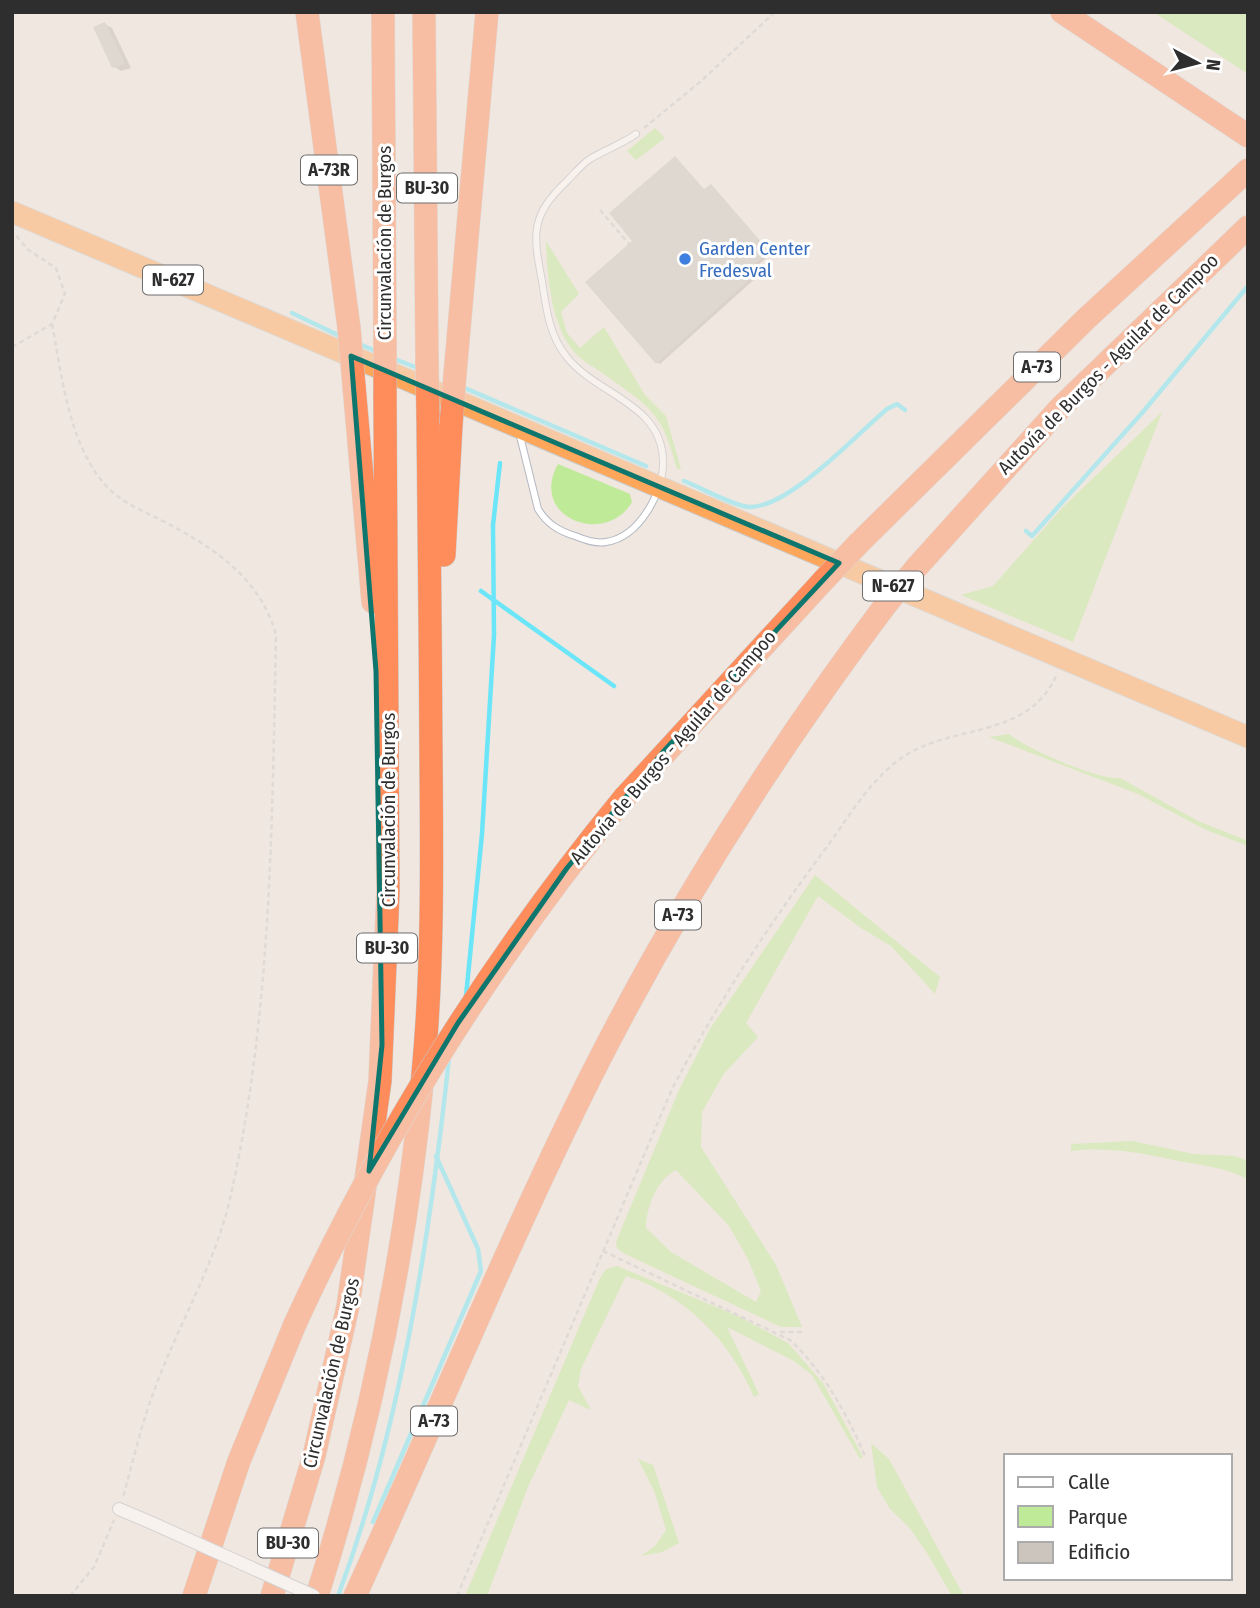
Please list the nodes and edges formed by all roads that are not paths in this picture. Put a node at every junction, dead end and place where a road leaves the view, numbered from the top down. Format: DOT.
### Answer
graph roads {
  1 [pos="307,12"];
  2 [pos="320,12"];
  3 [pos="383,12"];
  4 [pos="424,12"];
  5 [pos="486,12"];
  6 [pos="1062,12"];
  7 [pos="636,134"];
  8 [pos="1248,136"];
  9 [pos="1248,170"];
  10 [pos="12,212"];
  11 [pos="1248,227"];
  12 [pos="349,328"];
  13 [pos="518,428"];
  14 [pos="660,487"];
  15 [pos="1248,737"];
  16 [pos="428,988"];
  17 [pos="382,1045"];
  18 [pos="119,1509"];
  19 [pos="194,1596"];
  20 [pos="272,1596"];
  21 [pos="315,1596"];
  22 [pos="355,1596"];
  1 -- 12 [label="highway, A-73R"];
  2 -- 12 [label="highway"];
  3 -- 17 [label="highway, Circunvalación de Burgos / BU-30, bridge"];
  4 -- 16 [label="highway, BU-30, bridge"];
  5 -- 16 [label="highway, bridge"];
  6 -- 8 [label="highway"];
  7 -- 14 [label="lane"];
  9 -- 19 [label="highway, Autovía de Burgos - Aguilar de Campoo / A-73, bridge"];
  10 -- 13 [label="highway, N-627"];
  11 -- 22 [label="highway, Autovía de Burgos - Aguilar de Campoo / A-73, bridge"];
  12 -- 17 [label="highway, BU-30, bridge"];
  13 -- 14 [label="highway, N-627"];
  13 -- 14 [label="lane"];
  14 -- 15 [label="highway, N-627"];
  16 -- 21 [label="highway, BU-30"];
  17 -- 20 [label="highway, Circunvalación de Burgos / BU-30"];
  18 -- 21 [label="street, bridge"];
}
